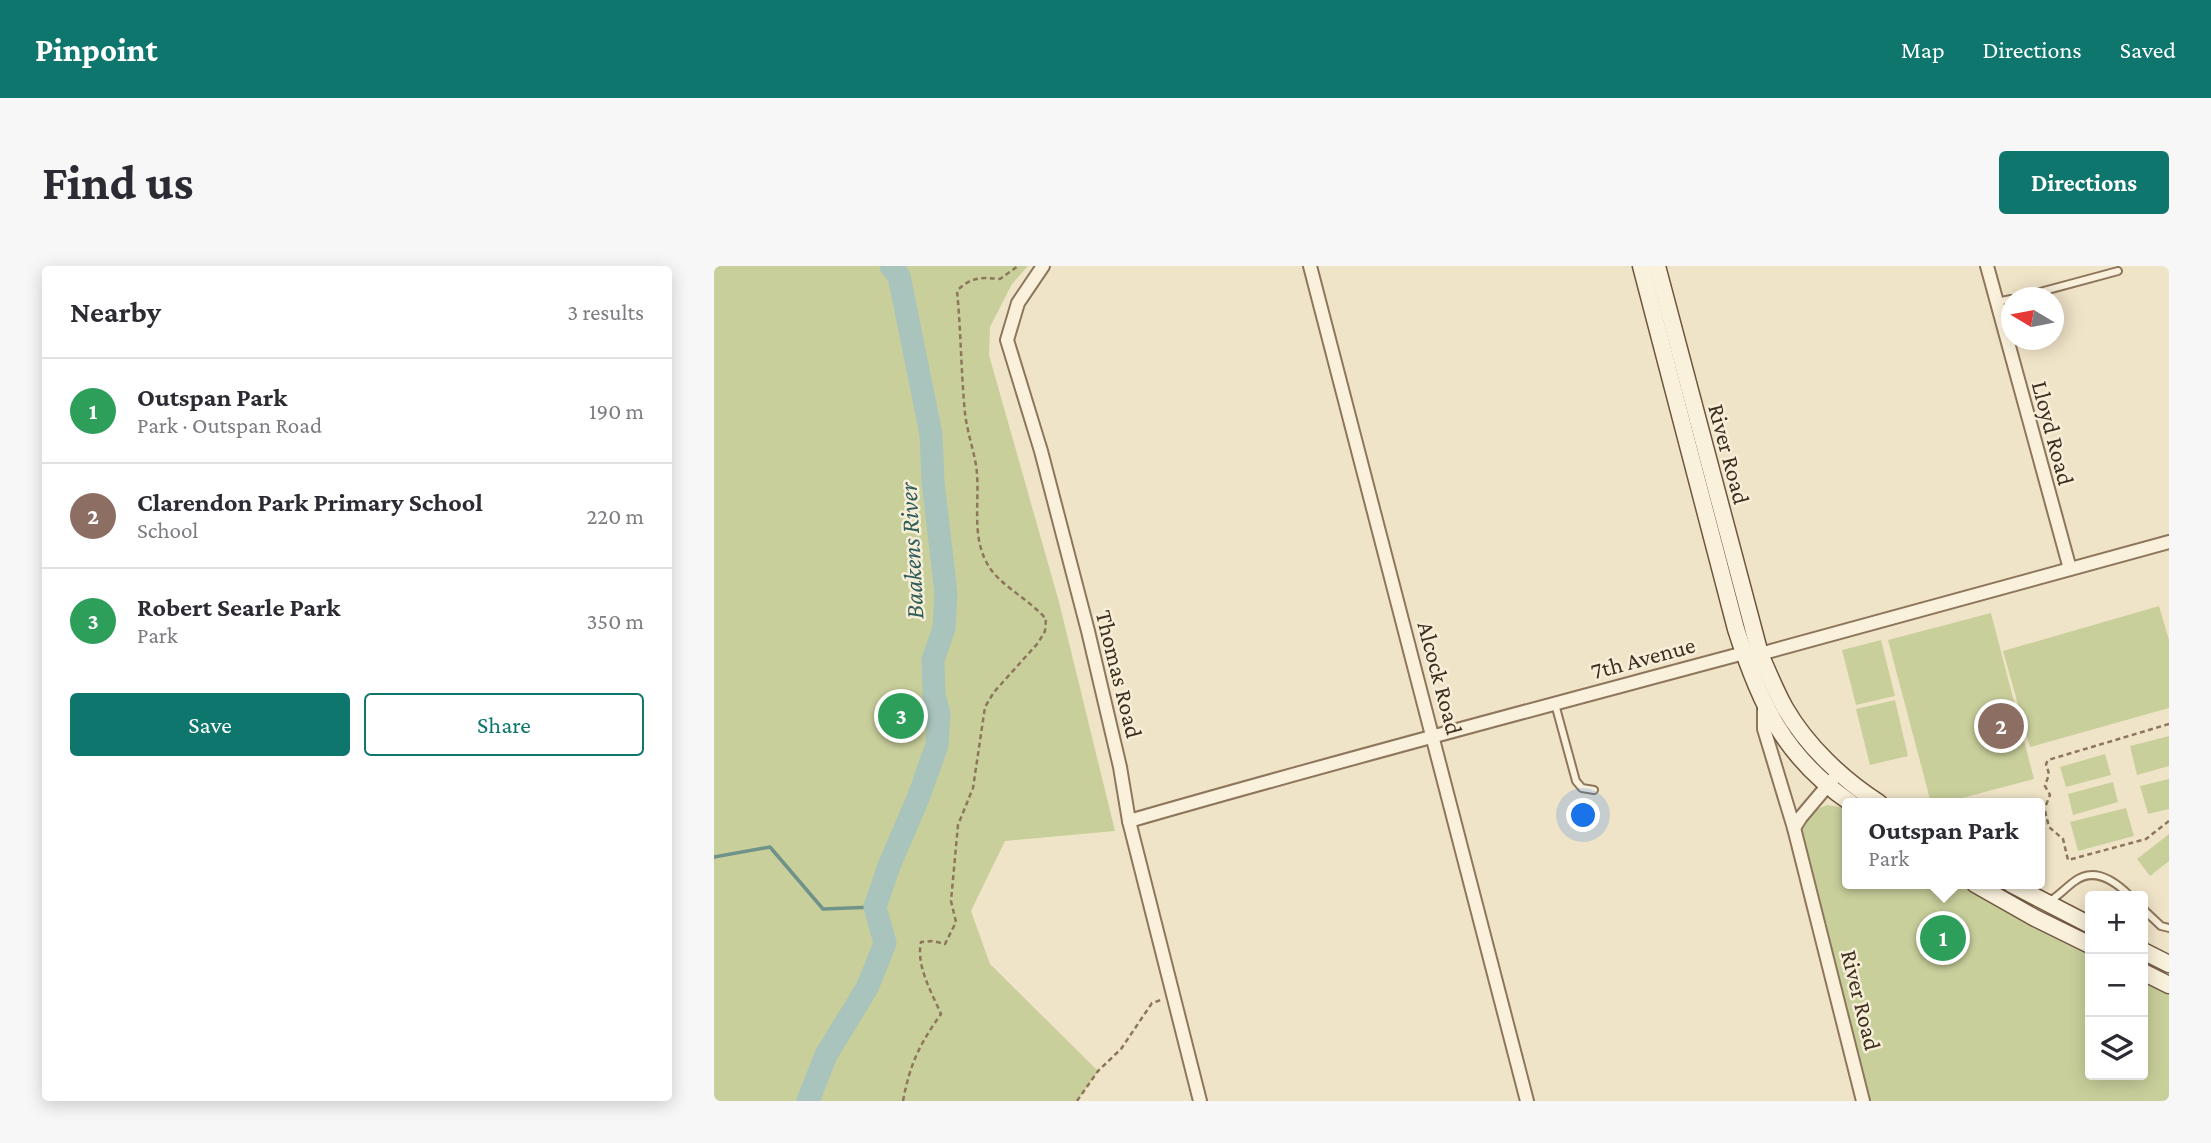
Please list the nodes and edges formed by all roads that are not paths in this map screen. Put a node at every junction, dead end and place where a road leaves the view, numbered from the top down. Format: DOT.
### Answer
graph roads {
  1 [pos="1043,266"];
  2 [pos="1310,266"];
  3 [pos="1987,266"];
  4 [pos="1649,268"];
  5 [pos="2118,271"];
  6 [pos="2059,287"];
  7 [pos="2001,301"];
  8 [pos="1996,302"];
  9 [pos="2169,542"];
  10 [pos="2070,569"];
  11 [pos="1752,653"];
  12 [pos="1555,704"];
  13 [pos="1764,706"];
  14 [pos="1433,736"];
  15 [pos="1839,772"];
  16 [pos="1828,786"];
  17 [pos="1594,790"];
  18 [pos="1844,798"];
  19 [pos="1873,798"];
  20 [pos="1129,821"];
  21 [pos="1794,828"];
  22 [pos="1984,889"];
  23 [pos="2020,889"];
  24 [pos="2124,891"];
  25 [pos="2046,903"];
  26 [pos="2148,914"];
  27 [pos="2085,922"];
  28 [pos="2169,928"];
  29 [pos="2085,943"];
  30 [pos="2148,953"];
  31 [pos="2168,961"];
  32 [pos="2148,974"];
  33 [pos="2169,985"];
  34 [pos="1200,1101"];
  35 [pos="1527,1101"];
  36 [pos="1863,1101"];
  1 -- 20 [label="street, Thomas Road"];
  2 -- 14 [label="street, Alcock Road"];
  3 -- 8 [label="street, Lloyd Road"];
  4 -- 11 [label="main road, River Road"];
  5 -- 6 [label="lane"];
  7 -- 8 [label="lane"];
  8 -- 10 [label="street, Lloyd Road"];
  9 -- 10 [label="street, 7th Avenue"];
  10 -- 11 [label="street, 7th Avenue"];
  11 -- 12 [label="street, 7th Avenue"];
  11 -- 13 [label="main road"];
  11 -- 15 [label="main road"];
  12 -- 14 [label="street, 7th Avenue"];
  12 -- 17 [label="lane"];
  13 -- 16 [label="main road"];
  13 -- 21 [label="street, River Road"];
  14 -- 20 [label="street, 7th Avenue"];
  14 -- 35 [label="street, Alcock Road"];
  15 -- 16 [label="street"];
  15 -- 19 [label="main road"];
  16 -- 18 [label="main road"];
  16 -- 21 [label="street"];
  20 -- 34 [label="street, Thomas Road"];
  21 -- 36 [label="street, River Road"];
  22 -- 29 [label="main road"];
  23 -- 25 [label="main road"];
  24 -- 25 [label="lane"];
  25 -- 27 [label="main road"];
  26 -- 28 [label="lane"];
  30 -- 31 [label="main road"];
  32 -- 33 [label="main road"];
}
